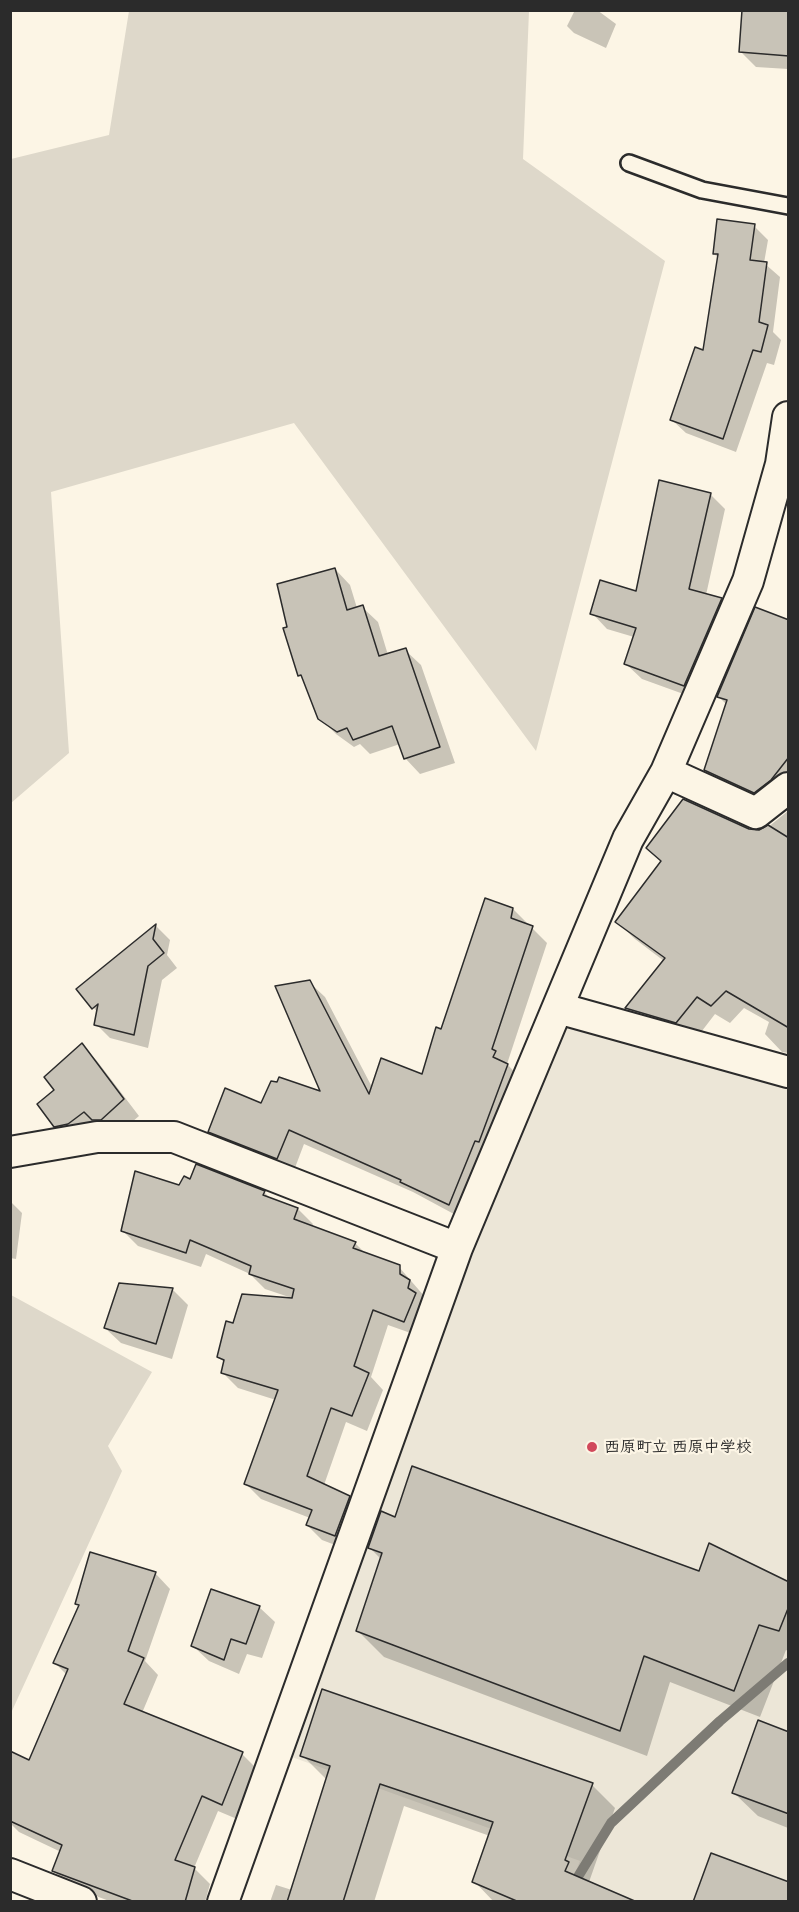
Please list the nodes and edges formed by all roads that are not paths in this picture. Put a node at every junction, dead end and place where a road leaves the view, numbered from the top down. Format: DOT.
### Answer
graph roads {
  1 [pos="629,163"];
  2 [pos="789,206"];
  3 [pos="789,417"];
  4 [pos="666,772"];
  5 [pos="787,791"];
  6 [pos="558,1008"];
  7 [pos="789,1071"];
  8 [pos="10,1152"];
  9 [pos="457,1248"];
  10 [pos="10,1874"];
  11 [pos="81,1902"];
  12 [pos="223,1902"];
  1 -- 2 [label="lane"];
  3 -- 4 [label="street"];
  4 -- 5 [label="street"];
  4 -- 6 [label="street"];
  6 -- 7 [label="street"];
  6 -- 9 [label="street"];
  8 -- 9 [label="street"];
  9 -- 12 [label="street"];
  10 -- 11 [label="street"];
}
